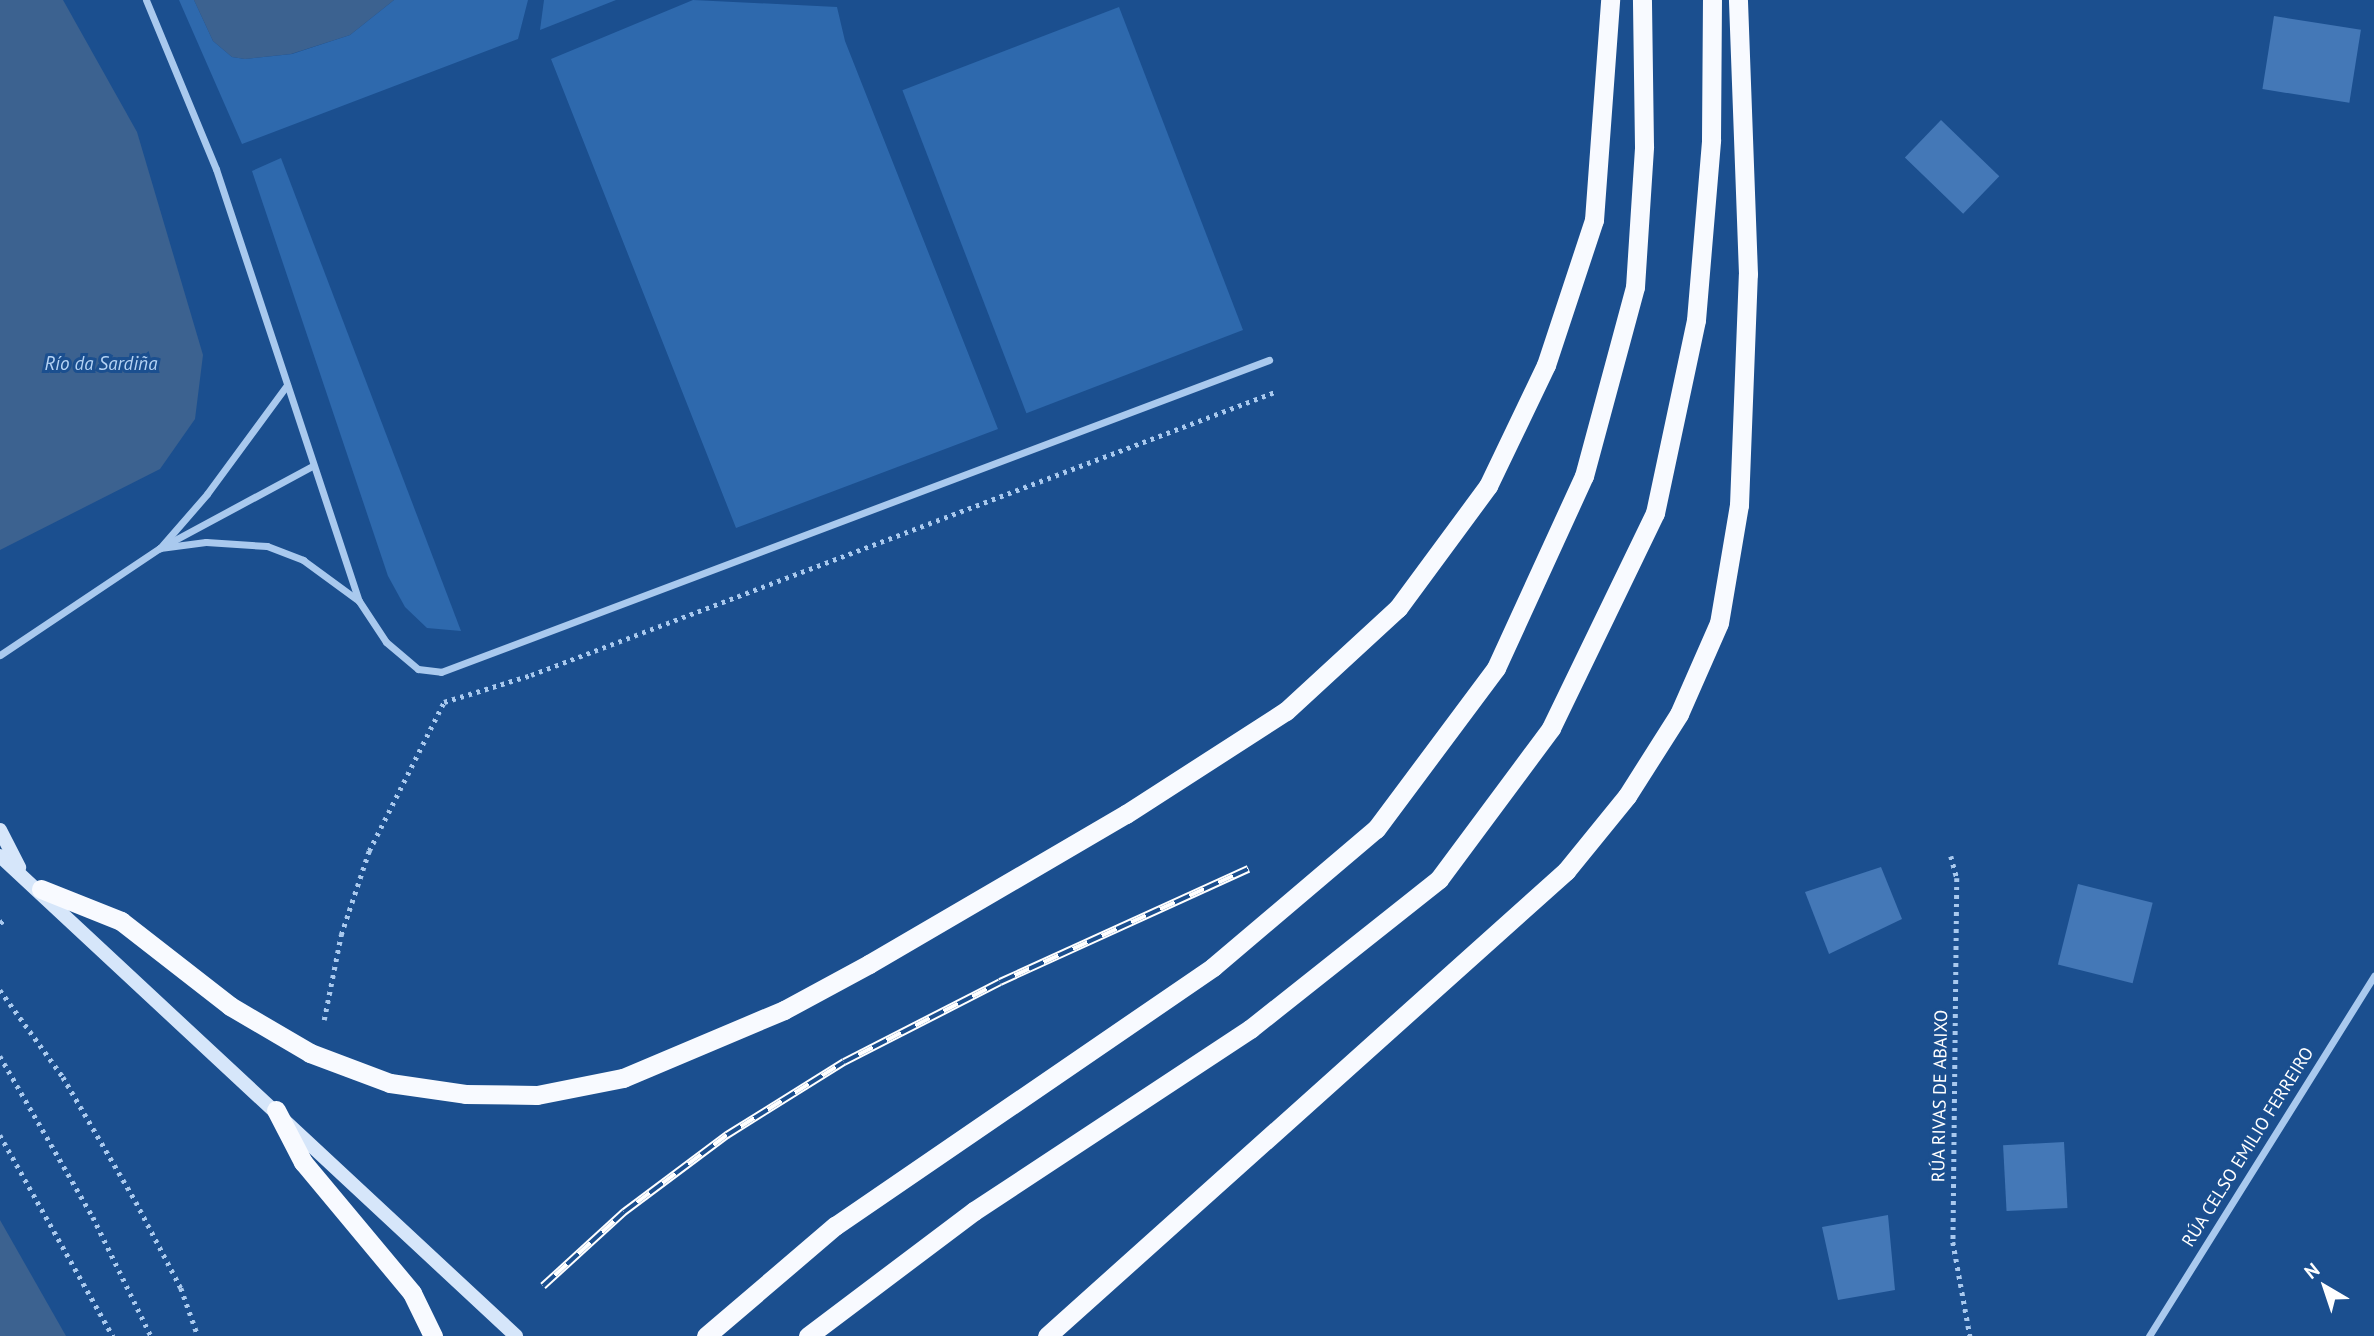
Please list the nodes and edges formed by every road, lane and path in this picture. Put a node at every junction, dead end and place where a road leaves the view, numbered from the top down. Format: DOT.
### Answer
graph roads {
  1 [pos="146,0"];
  2 [pos="1610,0"];
  3 [pos="1642,0"];
  4 [pos="1712,0"];
  5 [pos="1738,0"];
  6 [pos="1269,360"];
  7 [pos="287,385"];
  8 [pos="1275,392"];
  9 [pos="312,466"];
  10 [pos="160,548"];
  11 [pos="359,601"];
  12 [pos="0,655"];
  13 [pos="0,830"];
  14 [pos="0,856"];
  15 [pos="1951,856"];
  16 [pos="21,871"];
  17 [pos="41,889"];
  18 [pos="6,919"];
  19 [pos="0,923"];
  20 [pos="2374,976"];
  21 [pos="0,990"];
  22 [pos="324,1020"];
  23 [pos="0,1056"];
  24 [pos="276,1111"];
  25 [pos="0,1135"];
  26 [pos="113,1336"];
  27 [pos="151,1336"];
  28 [pos="198,1336"];
  29 [pos="433,1336"];
  30 [pos="516,1336"];
  31 [pos="706,1336"];
  32 [pos="808,1336"];
  33 [pos="1047,1336"];
  34 [pos="1970,1336"];
  35 [pos="2149,1336"];
  1 -- 7 [label="street"];
  2 -- 17 [label="highway"];
  3 -- 31 [label="highway"];
  4 -- 32 [label="highway"];
  5 -- 33 [label="highway"];
  6 -- 11 [label="street"];
  7 -- 9 [label="street"];
  7 -- 10 [label="street"];
  8 -- 22 [label="path"];
  9 -- 10 [label="street"];
  9 -- 11 [label="street"];
  10 -- 11 [label="street"];
  10 -- 12 [label="street"];
  13 -- 16 [label="main road"];
  14 -- 16 [label="main road"];
  15 -- 34 [label="path, RÚA RIVAS DE ABAIXO"];
  16 -- 17 [label="main road"];
  17 -- 24 [label="main road"];
  18 -- 19 [label="path"];
  20 -- 35 [label="street, RÚA CELSO EMILIO FERREIRO"];
  21 -- 28 [label="path"];
  23 -- 27 [label="path"];
  24 -- 29 [label="highway"];
  24 -- 30 [label="main road"];
  25 -- 26 [label="path"];
}
